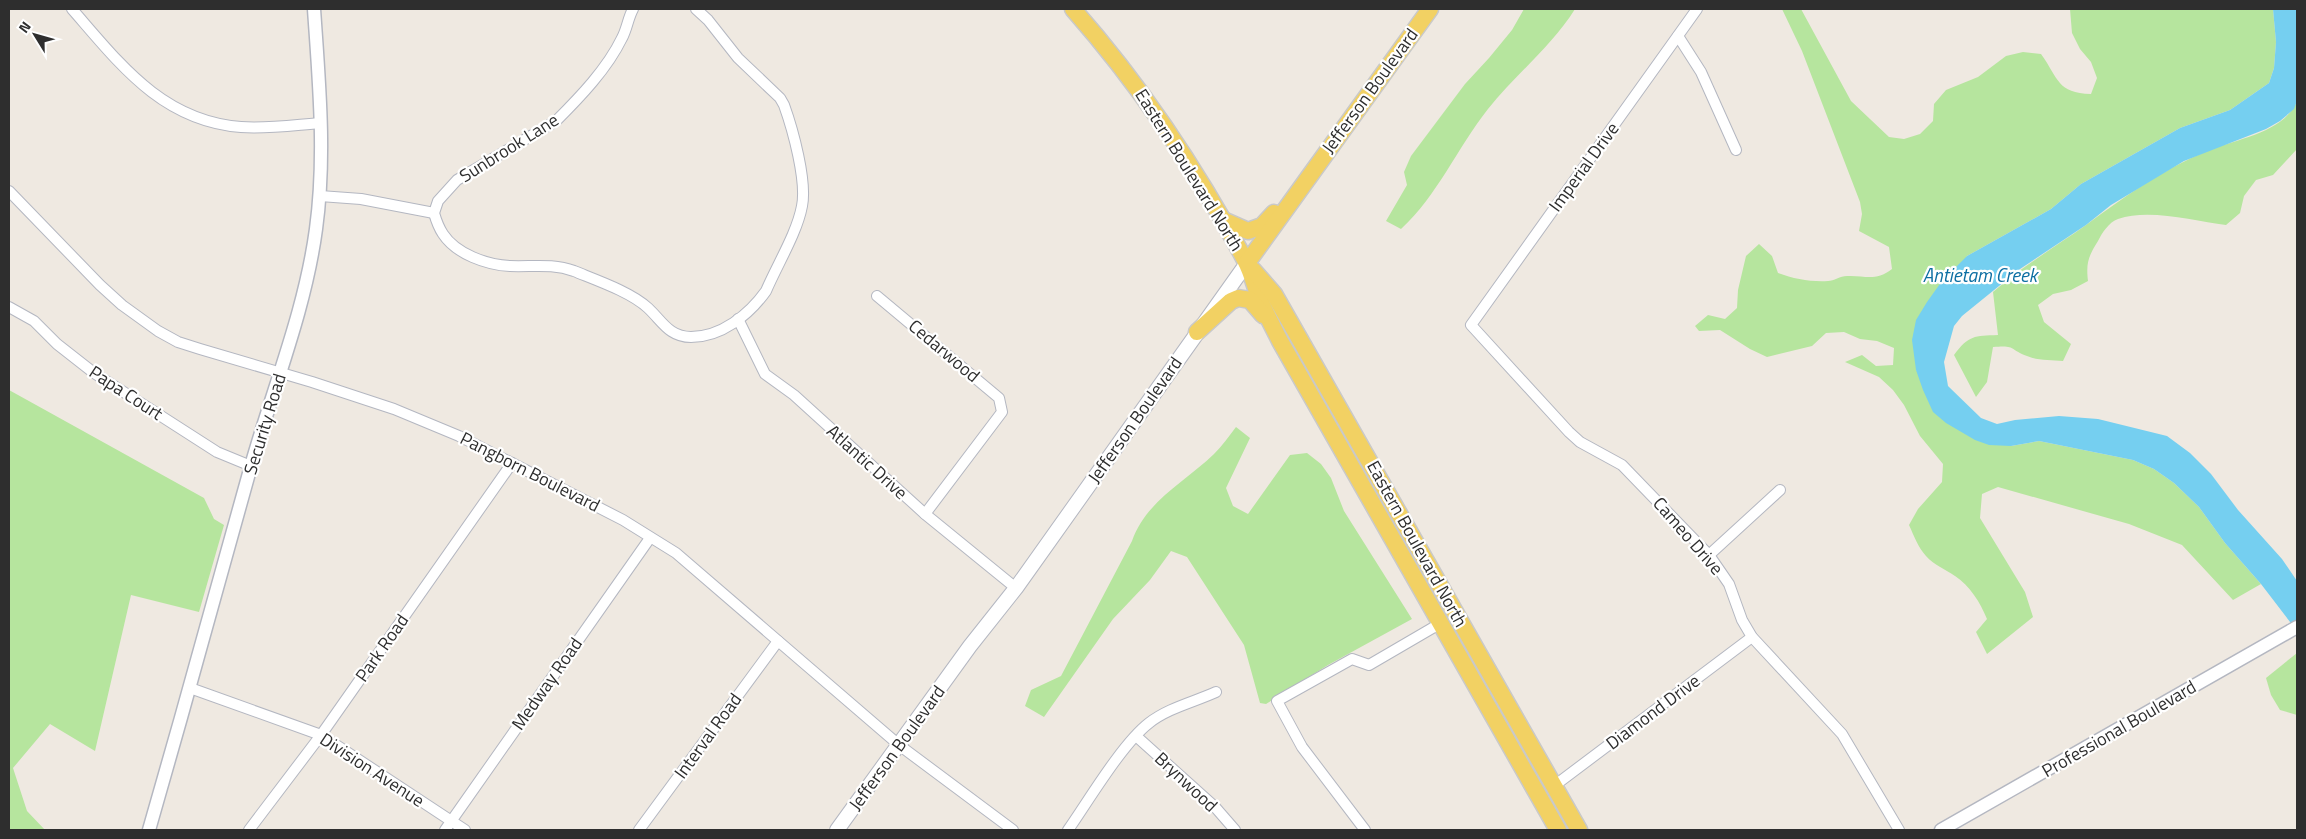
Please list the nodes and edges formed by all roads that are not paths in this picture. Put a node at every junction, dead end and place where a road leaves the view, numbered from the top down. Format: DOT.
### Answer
graph roads {
  1 [pos="72,9"];
  2 [pos="314,9"];
  3 [pos="633,9"];
  4 [pos="696,9"];
  5 [pos="1073,9"];
  6 [pos="1430,9"];
  7 [pos="1697,9"];
  8 [pos="1678,36"];
  9 [pos="321,123"];
  10 [pos="1736,150"];
  11 [pos="1306,179"];
  12 [pos="9,191"];
  13 [pos="320,196"];
  14 [pos="434,213"];
  15 [pos="1223,220"];
  16 [pos="1246,263"];
  17 [pos="877,296"];
  18 [pos="9,307"];
  19 [pos="738,320"];
  20 [pos="1471,325"];
  21 [pos="1197,332"];
  22 [pos="1280,341"];
  23 [pos="280,373"];
  24 [pos="512,463"];
  25 [pos="251,466"];
  26 [pos="1780,490"];
  27 [pos="925,514"];
  28 [pos="650,538"];
  29 [pos="1709,556"];
  30 [pos="1016,588"];
  31 [pos="1441,623"];
  32 [pos="2297,627"];
  33 [pos="1752,637"];
  34 [pos="778,641"];
  35 [pos="190,688"];
  36 [pos="1216,692"];
  37 [pos="1481,694"];
  38 [pos="1504,698"];
  39 [pos="322,734"];
  40 [pos="1136,736"];
  41 [pos="899,744"];
  42 [pos="1554,786"];
  43 [pos="451,821"];
  44 [pos="149,830"];
  45 [pos="249,830"];
  46 [pos="445,830"];
  47 [pos="465,830"];
  48 [pos="639,830"];
  49 [pos="837,830"];
  50 [pos="1014,830"];
  51 [pos="1068,830"];
  52 [pos="1235,830"];
  53 [pos="1365,830"];
  54 [pos="1558,830"];
  55 [pos="1579,830"];
  56 [pos="1899,830"];
  57 [pos="1941,830"];
  1 -- 9 [label="street"];
  2 -- 9 [label="street, Security Road"];
  3 -- 14 [label="street, Sunbrook Lane"];
  4 -- 19 [label="street"];
  5 -- 15 [label="main road, Eastern Boulevard North"];
  6 -- 11 [label="main road, Jefferson Boulevard"];
  7 -- 8 [label="street, Imperial Drive"];
  8 -- 10 [label="street"];
  8 -- 20 [label="street, Imperial Drive"];
  9 -- 13 [label="street, Security Road"];
  11 -- 15 [label="main road"];
  11 -- 16 [label="main road, Jefferson Boulevard"];
  12 -- 23 [label="street, Pangborn Boulevard"];
  13 -- 14 [label="street"];
  13 -- 23 [label="street, Security Road"];
  14 -- 19 [label="street"];
  15 -- 16 [label="main road, Eastern Boulevard North"];
  16 -- 21 [label="main road, Jefferson Boulevard"];
  16 -- 22 [label="main road, Eastern Boulevard North"];
  16 -- 38 [label="main road, Eastern Boulevard North"];
  17 -- 27 [label="street, Cedarwood"];
  18 -- 25 [label="street, Papa Court"];
  19 -- 27 [label="street, Atlantic Drive"];
  20 -- 29 [label="street, Cameo Drive"];
  21 -- 22 [label="main road"];
  21 -- 30 [label="main road, Jefferson Boulevard"];
  22 -- 31 [label="main road, Eastern Boulevard North"];
  23 -- 24 [label="street, Pangborn Boulevard"];
  23 -- 25 [label="street, Security Road"];
  24 -- 28 [label="street, Pangborn Boulevard"];
  24 -- 39 [label="street, Park Road"];
  25 -- 35 [label="street, Security Road"];
  26 -- 29 [label="street"];
  27 -- 30 [label="street, Atlantic Drive"];
  28 -- 34 [label="street, Pangborn Boulevard"];
  28 -- 43 [label="street, Medway Road"];
  29 -- 33 [label="street, Cameo Drive"];
  30 -- 41 [label="main road, Jefferson Boulevard"];
  31 -- 37 [label="main road, Eastern Boulevard North"];
  31 -- 38 [label="main road"];
  31 -- 53 [label="street"];
  32 -- 57 [label="street, Professional Boulevard"];
  33 -- 42 [label="street, Diamond Drive"];
  33 -- 56 [label="street, Cameo Drive"];
  34 -- 41 [label="street, Pangborn Boulevard"];
  34 -- 48 [label="street, Interval Road"];
  35 -- 39 [label="street, Division Avenue"];
  35 -- 44 [label="street, Security Road"];
  36 -- 40 [label="street"];
  37 -- 42 [label="main road"];
  37 -- 54 [label="main road, Eastern Boulevard North"];
  38 -- 42 [label="main road, Eastern Boulevard North"];
  39 -- 43 [label="street, Division Avenue"];
  39 -- 45 [label="street, Park Road"];
  40 -- 51 [label="street"];
  40 -- 52 [label="street, Brynwood"];
  41 -- 49 [label="main road, Jefferson Boulevard"];
  41 -- 50 [label="street, Pangborn Boulevard"];
  42 -- 55 [label="main road, Eastern Boulevard North"];
  43 -- 46 [label="street, Medway Road"];
  43 -- 47 [label="street, Division Avenue"];
}
